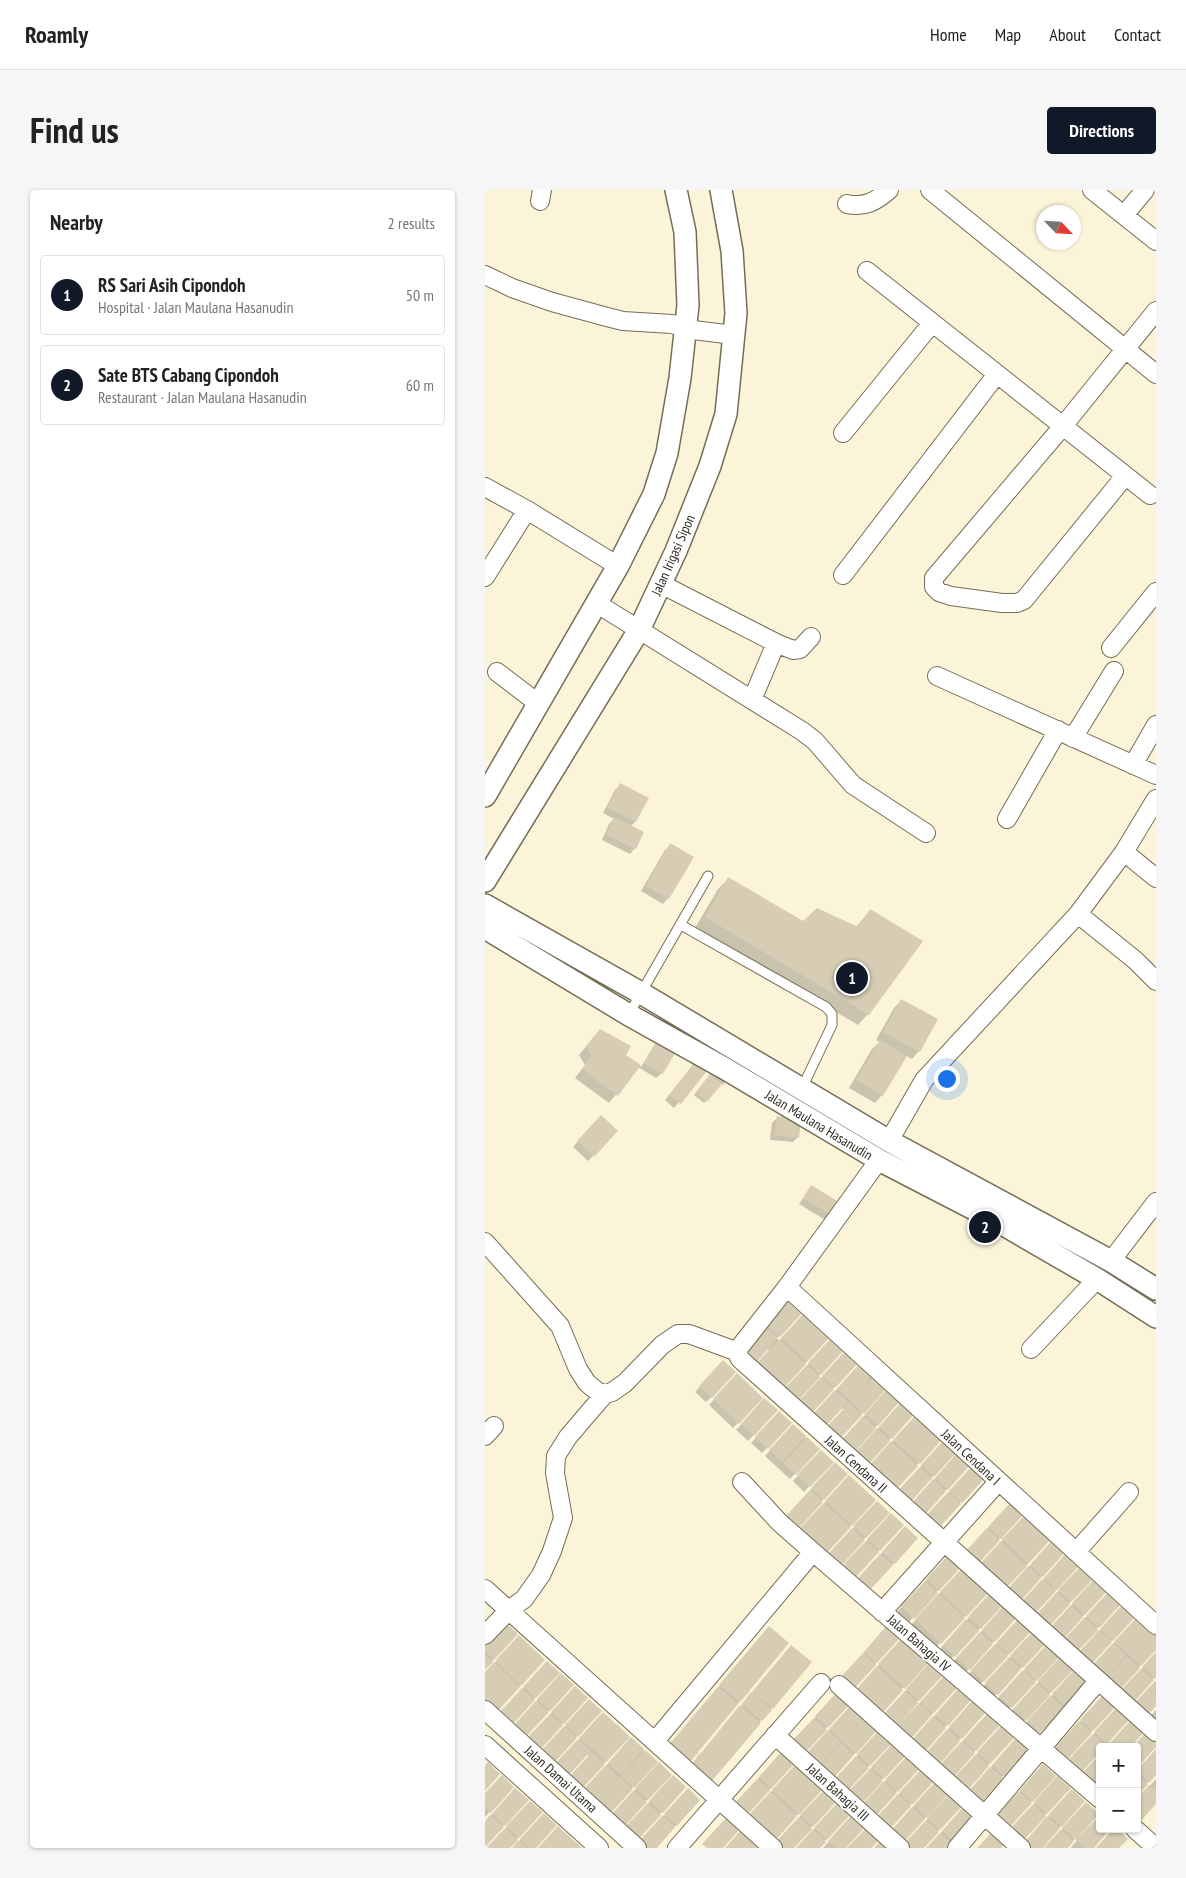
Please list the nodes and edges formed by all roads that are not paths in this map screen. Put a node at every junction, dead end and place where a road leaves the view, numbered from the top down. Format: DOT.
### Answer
graph roads {
  1 [pos="676,190"];
  2 [pos="721,190"];
  3 [pos="889,190"];
  4 [pos="930,190"];
  5 [pos="1092,190"];
  6 [pos="1145,190"];
  7 [pos="847,204"];
  8 [pos="1124,215"];
  9 [pos="1156,241"];
  10 [pos="867,271"];
  11 [pos="485,275"];
  12 [pos="1156,311"];
  13 [pos="932,323"];
  14 [pos="689,329"];
  15 [pos="729,335"];
  16 [pos="1125,349"];
  17 [pos="997,374"];
  18 [pos="1156,374"];
  19 [pos="1063,426"];
  20 [pos="843,433"];
  21 [pos="1125,476"];
  22 [pos="485,486"];
  23 [pos="1149,495"];
  24 [pos="527,510"];
  25 [pos="618,566"];
  26 [pos="843,575"];
  27 [pos="485,576"];
  28 [pos="661,584"];
  29 [pos="1156,592"];
  30 [pos="598,605"];
  31 [pos="638,629"];
  32 [pos="811,637"];
  33 [pos="776,643"];
  34 [pos="1111,648"];
  35 [pos="1114,671"];
  36 [pos="497,672"];
  37 [pos="937,676"];
  38 [pos="752,700"];
  39 [pos="539,704"];
  40 [pos="1156,725"];
  41 [pos="1066,734"];
  42 [pos="1133,765"];
  43 [pos="1156,775"];
  44 [pos="485,796"];
  45 [pos="1156,799"];
  46 [pos="1007,819"];
  47 [pos="926,833"];
  48 [pos="1124,852"];
  49 [pos="708,876"];
  50 [pos="1156,878"];
  51 [pos="485,881"];
  52 [pos="485,905"];
  53 [pos="1078,914"];
  54 [pos="681,925"];
  55 [pos="485,928"];
  56 [pos="1156,981"];
  57 [pos="644,988"];
  58 [pos="629,1015"];
  59 [pos="689,1021"];
  60 [pos="678,1042"];
  61 [pos="802,1089"];
  62 [pos="891,1138"];
  63 [pos="879,1160"];
  64 [pos="1156,1202"];
  65 [pos="485,1242"];
  66 [pos="1111,1261"];
  67 [pos="1097,1279"];
  68 [pos="787,1287"];
  69 [pos="1156,1289"];
  70 [pos="1156,1317"];
  71 [pos="1031,1349"];
  72 [pos="738,1352"];
  73 [pos="605,1394"];
  74 [pos="742,1482"];
  75 [pos="998,1482"];
  76 [pos="1129,1492"];
  77 [pos="944,1542"];
  78 [pos="813,1552"];
  79 [pos="1076,1552"];
  80 [pos="485,1589"];
  81 [pos="509,1610"];
  82 [pos="882,1612"];
  83 [pos="1156,1625"];
  84 [pos="485,1635"];
  85 [pos="1098,1681"];
  86 [pos="485,1710"];
  87 [pos="1156,1732"];
  88 [pos="775,1735"];
  89 [pos="655,1741"];
  90 [pos="485,1744"];
  91 [pos="1041,1748"];
  92 [pos="1096,1796"];
  93 [pos="719,1799"];
  94 [pos="984,1815"];
  95 [pos="599,1848"];
  96 [pos="637,1848"];
  97 [pos="677,1848"];
  98 [pos="773,1848"];
  99 [pos="900,1848"];
  100 [pos="957,1848"];
  101 [pos="1021,1848"];
  1 -- 14 [label="street"];
  2 -- 15 [label="street, Jalan Irigasi Sipon"];
  3 -- 7 [label="street"];
  4 -- 16 [label="street"];
  5 -- 8 [label="street"];
  6 -- 8 [label="street"];
  8 -- 9 [label="street"];
  10 -- 13 [label="street"];
  11 -- 14 [label="street"];
  12 -- 16 [label="street"];
  13 -- 17 [label="street"];
  13 -- 20 [label="street"];
  14 -- 15 [label="street"];
  14 -- 25 [label="street"];
  15 -- 28 [label="street, Jalan Irigasi Sipon"];
  16 -- 18 [label="street"];
  16 -- 19 [label="street"];
  17 -- 19 [label="street"];
  17 -- 26 [label="street"];
  19 -- 21 [label="street"];
  19 -- 21 [label="street"];
  21 -- 23 [label="street"];
  22 -- 24 [label="street"];
  24 -- 25 [label="street"];
  24 -- 27 [label="street"];
  25 -- 30 [label="street"];
  28 -- 31 [label="street, Jalan Irigasi Sipon"];
  28 -- 33 [label="street"];
  29 -- 34 [label="street"];
  30 -- 31 [label="street"];
  30 -- 39 [label="street"];
  31 -- 38 [label="street"];
  31 -- 51 [label="street, Jalan Irigasi Sipon"];
  32 -- 33 [label="street"];
  33 -- 38 [label="street"];
  35 -- 41 [label="street"];
  36 -- 39 [label="street"];
  37 -- 41 [label="street"];
  38 -- 47 [label="street"];
  39 -- 44 [label="street"];
  40 -- 42 [label="street"];
  41 -- 42 [label="street"];
  41 -- 46 [label="street"];
  42 -- 43 [label="street"];
  45 -- 48 [label="street"];
  48 -- 50 [label="street"];
  48 -- 53 [label="street"];
  49 -- 54 [label="lane"];
  52 -- 57 [label="street, Jalan Maulana Hasanudin"];
  53 -- 56 [label="street"];
  53 -- 62 [label="street"];
  54 -- 57 [label="lane"];
  54 -- 61 [label="lane"];
  55 -- 58 [label="street, Jalan Maulana Hasanudin"];
  57 -- 58 [label="lane"];
  57 -- 59 [label="street, Jalan Maulana Hasanudin"];
  58 -- 60 [label="street, Jalan Maulana Hasanudin"];
  59 -- 60 [label="street"];
  59 -- 61 [label="street, Jalan Maulana Hasanudin"];
  60 -- 63 [label="street, Jalan Maulana Hasanudin"];
  61 -- 62 [label="street, Jalan Maulana Hasanudin"];
  62 -- 63 [label="street"];
  62 -- 66 [label="street, Jalan Maulana Hasanudin"];
  63 -- 67 [label="street, Jalan Maulana Hasanudin"];
  63 -- 68 [label="street"];
  64 -- 66 [label="street"];
  65 -- 73 [label="street"];
  66 -- 67 [label="street"];
  66 -- 69 [label="street, Jalan Maulana Hasanudin"];
  67 -- 70 [label="street, Jalan Maulana Hasanudin"];
  67 -- 71 [label="street"];
  68 -- 72 [label="street"];
  68 -- 75 [label="street, Jalan Cendana I"];
  72 -- 73 [label="street"];
  72 -- 77 [label="street, Jalan Cendana II"];
  73 -- 81 [label="street"];
  74 -- 78 [label="street, Jalan Bahagia IV"];
  75 -- 77 [label="street"];
  75 -- 79 [label="street, Jalan Cendana I"];
  76 -- 79 [label="street"];
  77 -- 82 [label="street"];
  77 -- 85 [label="street, Jalan Cendana II"];
  78 -- 82 [label="street, Jalan Bahagia IV"];
  78 -- 89 [label="street"];
  79 -- 83 [label="street, Jalan Cendana I"];
  80 -- 81 [label="street"];
  81 -- 84 [label="street"];
  81 -- 89 [label="street"];
  82 -- 91 [label="street, Jalan Bahagia IV"];
  85 -- 87 [label="street, Jalan Cendana II"];
  85 -- 91 [label="street"];
  86 -- 96 [label="street, Jalan Damai Utama"];
  88 -- 93 [label="street"];
  88 -- 94 [label="street"];
  88 -- 99 [label="street, Jalan Bahagia III"];
  89 -- 93 [label="street"];
  90 -- 95 [label="street, Jalan Damai Utama"];
  91 -- 92 [label="street, Jalan Bahagia IV"];
  91 -- 94 [label="street"];
  93 -- 97 [label="street"];
  93 -- 98 [label="street"];
  94 -- 100 [label="street"];
  94 -- 101 [label="street"];
}
